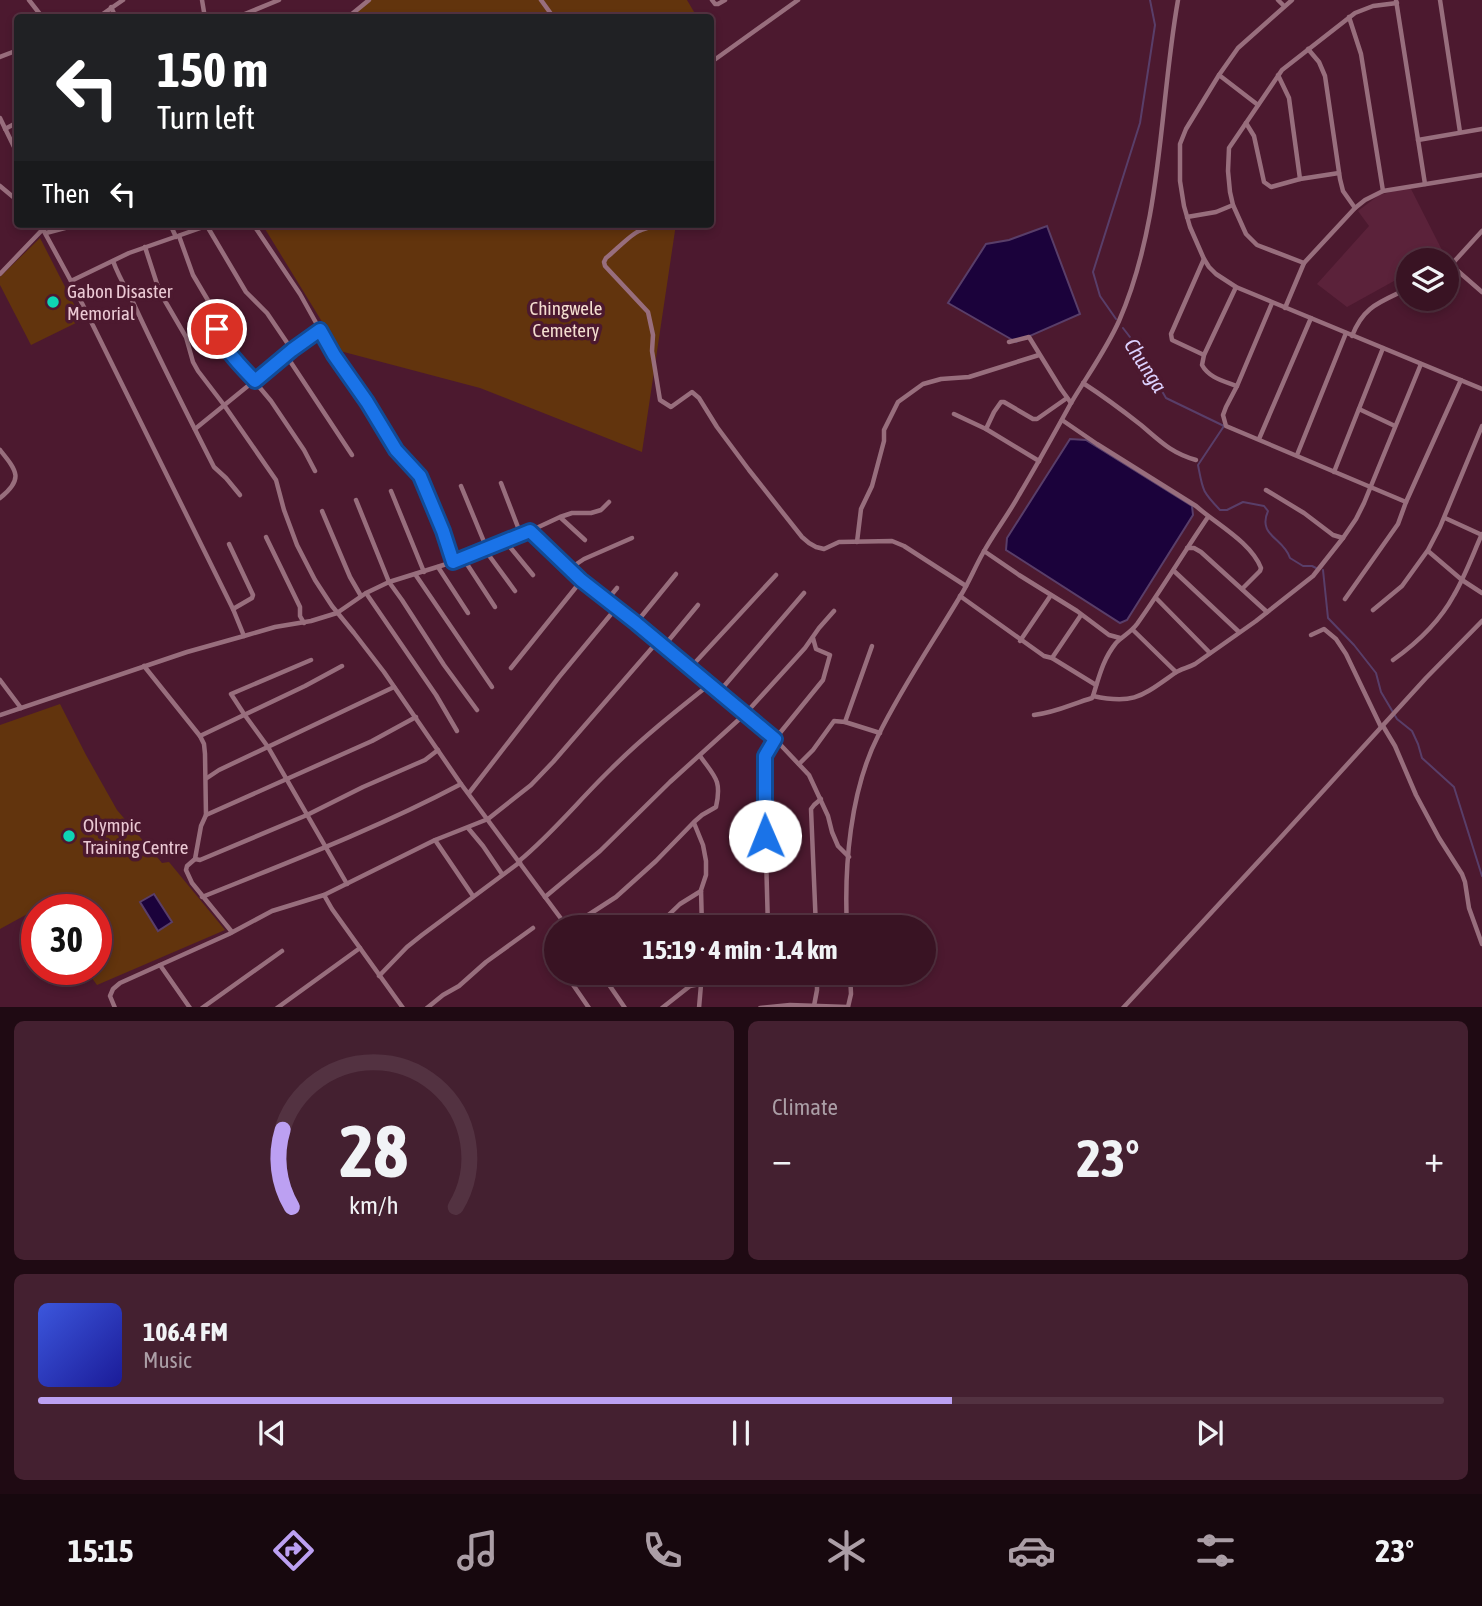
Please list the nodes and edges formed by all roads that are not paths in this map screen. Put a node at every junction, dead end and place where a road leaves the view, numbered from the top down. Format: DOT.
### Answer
graph roads {
  1 [pos="29,0"];
  2 [pos="123,0"];
  3 [pos="279,0"];
  4 [pos="369,0"];
  5 [pos="712,0"];
  6 [pos="726,0"];
  7 [pos="798,0"];
  8 [pos="1178,0"];
  9 [pos="1278,0"];
  10 [pos="1292,0"];
  11 [pos="1440,0"];
  12 [pos="1397,2"];
  13 [pos="1284,6"];
  14 [pos="111,8"];
  15 [pos="40,14"];
  16 [pos="103,14"];
  17 [pos="114,14"];
  18 [pos="245,14"];
  19 [pos="353,14"];
  20 [pos="1349,17"];
  21 [pos="1308,49"];
  22 [pos="714,59"];
  23 [pos="1278,74"];
  24 [pos="1219,75"];
  25 [pos="1258,105"];
  26 [pos="0,118"];
  27 [pos="1246,123"];
  28 [pos="14,124"];
  29 [pos="5,129"];
  30 [pos="1482,129"];
  31 [pos="1460,132"];
  32 [pos="1418,140"];
  33 [pos="14,147"];
  34 [pos="1339,173"];
  35 [pos="1482,175"];
  36 [pos="1300,179"];
  37 [pos="1424,184"];
  38 [pos="0,186"];
  39 [pos="1383,191"];
  40 [pos="14,198"];
  41 [pos="1233,205"];
  42 [pos="1355,208"];
  43 [pos="1187,217"];
  44 [pos="173,228"];
  45 [pos="201,228"];
  46 [pos="212,228"];
  47 [pos="256,228"];
  48 [pos="647,228"];
  49 [pos="43,229"];
  50 [pos="1482,231"];
  51 [pos="178,236"];
  52 [pos="145,247"];
  53 [pos="1459,255"];
  54 [pos="1204,259"];
  55 [pos="113,261"];
  56 [pos="1304,263"];
  57 [pos="0,274"];
  58 [pos="1459,274"];
  59 [pos="71,281"];
  60 [pos="1236,287"];
  61 [pos="1482,292"];
  62 [pos="1396,295"];
  63 [pos="1272,303"];
  64 [pos="1285,308"];
  65 [pos="1311,318"];
  66 [pos="320,330"];
  67 [pos="1346,333"];
  68 [pos="1352,336"];
  69 [pos="1009,342"];
  70 [pos="1383,348"];
  71 [pos="292,350"];
  72 [pos="286,355"];
  73 [pos="1039,355"];
  74 [pos="1204,355"];
  75 [pos="1421,364"];
  76 [pos="1461,380"];
  77 [pos="255,381"];
  78 [pos="1083,383"];
  79 [pos="1237,386"];
  80 [pos="1482,389"];
  81 [pos="1067,398"];
  82 [pos="1071,403"];
  83 [pos="224,405"];
  84 [pos="1359,409"];
  85 [pos="954,414"];
  86 [pos="1062,420"];
  87 [pos="1395,426"];
  88 [pos="1482,426"];
  89 [pos="195,429"];
  90 [pos="986,429"];
  91 [pos="1259,439"];
  92 [pos="0,450"];
  93 [pos="352,455"];
  94 [pos="1297,455"];
  95 [pos="1196,460"];
  96 [pos="1039,461"];
  97 [pos="315,471"];
  98 [pos="1334,472"];
  99 [pos="501,483"];
  100 [pos="461,486"];
  101 [pos="1369,486"];
  102 [pos="1266,490"];
  103 [pos="391,491"];
  104 [pos="240,495"];
  105 [pos="0,498"];
  106 [pos="356,500"];
  107 [pos="609,502"];
  108 [pos="1406,502"];
  109 [pos="322,511"];
  110 [pos="560,517"];
  111 [pos="1208,517"];
  112 [pos="1444,517"];
  113 [pos="530,531"];
  114 [pos="521,535"];
  115 [pos="1482,535"];
  116 [pos="266,537"];
  117 [pos="632,538"];
  118 [pos="1343,538"];
  119 [pos="585,540"];
  120 [pos="505,541"];
  121 [pos="856,542"];
  122 [pos="229,544"];
  123 [pos="1187,548"];
  124 [pos="486,549"];
  125 [pos="1428,550"];
  126 [pos="984,551"];
  127 [pos="463,558"];
  128 [pos="453,562"];
  129 [pos="438,567"];
  130 [pos="569,569"];
  131 [pos="1174,571"];
  132 [pos="424,572"];
  133 [pos="415,574"];
  134 [pos="676,574"];
  135 [pos="533,575"];
  136 [pos="775,575"];
  137 [pos="581,580"];
  138 [pos="1462,580"];
  139 [pos="389,582"];
  140 [pos="966,586"];
  141 [pos="617,588"];
  142 [pos="1242,589"];
  143 [pos="515,591"];
  144 [pos="804,593"];
  145 [pos="1482,593"];
  146 [pos="364,594"];
  147 [pos="1051,595"];
  148 [pos="960,596"];
  149 [pos="1156,598"];
  150 [pos="1345,599"];
  151 [pos="607,600"];
  152 [pos="698,605"];
  153 [pos="495,607"];
  154 [pos="617,607"];
  155 [pos="233,609"];
  156 [pos="1373,610"];
  157 [pos="834,611"];
  158 [pos="1267,612"];
  159 [pos="337,613"];
  160 [pos="468,613"];
  161 [pos="1081,615"];
  162 [pos="1482,621"];
  163 [pos="304,623"];
  164 [pos="636,623"];
  165 [pos="1133,629"];
  166 [pos="1239,632"];
  167 [pos="1311,635"];
  168 [pos="244,636"];
  169 [pos="813,637"];
  170 [pos="1121,639"];
  171 [pos="659,641"];
  172 [pos="1020,641"];
  173 [pos="664,646"];
  174 [pos="872,646"];
  175 [pos="1210,653"];
  176 [pos="1052,657"];
  177 [pos="311,660"];
  178 [pos="1393,660"];
  179 [pos="144,666"];
  180 [pos="342,666"];
  181 [pos="512,668"];
  182 [pos="690,668"];
  183 [pos="1176,672"];
  184 [pos="0,680"];
  185 [pos="710,684"];
  186 [pos="1096,685"];
  187 [pos="394,687"];
  188 [pos="492,687"];
  189 [pos="719,692"];
  190 [pos="1093,696"];
  191 [pos="21,708"];
  192 [pos="477,710"];
  193 [pos="745,714"];
  194 [pos="0,715"];
  195 [pos="244,715"];
  196 [pos="1034,715"];
  197 [pos="416,716"];
  198 [pos="845,722"];
  199 [pos="1382,727"];
  200 [pos="457,730"];
  201 [pos="880,733"];
  202 [pos="200,736"];
  203 [pos="775,739"];
  204 [pos="268,747"];
  205 [pos="438,750"];
  206 [pos="700,756"];
  207 [pos="799,764"];
  208 [pos="206,778"];
  209 [pos="287,780"];
  210 [pos="461,784"];
  211 [pos="469,793"];
  212 [pos="821,799"];
  213 [pos="206,815"];
  214 [pos="307,815"];
  215 [pos="488,819"];
  216 [pos="694,822"];
  217 [pos="468,828"];
  218 [pos="435,839"];
  219 [pos="326,847"];
  220 [pos="849,857"];
  221 [pos="195,859"];
  222 [pos="519,862"];
  223 [pos="502,874"];
  224 [pos="347,884"];
  225 [pos="701,890"];
  226 [pos="324,895"];
  227 [pos="202,897"];
  228 [pos="473,897"];
  229 [pos="545,897"];
  230 [pos="669,915"];
  231 [pos="702,915"];
  232 [pos="768,915"];
  233 [pos="815,915"];
  234 [pos="847,915"];
  235 [pos="533,928"];
  236 [pos="232,932"];
  237 [pos="1482,944"];
  238 [pos="360,948"];
  239 [pos="282,951"];
  240 [pos="160,965"];
  241 [pos="379,976"];
  242 [pos="573,985"];
  243 [pos="609,985"];
  244 [pos="692,985"];
  245 [pos="700,985"];
  246 [pos="817,985"];
  247 [pos="850,985"];
  248 [pos="114,1007"];
  249 [pos="190,1007"];
  250 [pos="202,1007"];
  251 [pos="277,1007"];
  252 [pos="403,1007"];
  253 [pos="427,1007"];
  254 [pos="589,1007"];
  255 [pos="625,1007"];
  256 [pos="662,1007"];
  257 [pos="699,1007"];
  258 [pos="760,1007"];
  259 [pos="818,1007"];
  260 [pos="848,1007"];
  261 [pos="1123,1007"];
  1 -- 15 [label="street"];
  2 -- 14 [label="street"];
  3 -- 18 [label="street"];
  4 -- 19 [label="street"];
  5 -- 6 [label="street"];
  7 -- 22 [label="street"];
  8 -- 78 [label="street"];
  9 -- 13 [label="street"];
  10 -- 13 [label="street"];
  11 -- 31 [label="street"];
  12 -- 20 [label="street"];
  12 -- 32 [label="street"];
  13 -- 24 [label="street"];
  14 -- 16 [label="street"];
  14 -- 17 [label="street"];
  20 -- 21 [label="street"];
  20 -- 39 [label="street"];
  21 -- 23 [label="street"];
  21 -- 34 [label="street"];
  23 -- 25 [label="street"];
  23 -- 36 [label="street"];
  24 -- 25 [label="street"];
  24 -- 43 [label="street"];
  25 -- 27 [label="street"];
  26 -- 29 [label="street"];
  27 -- 36 [label="street"];
  27 -- 41 [label="street"];
  28 -- 29 [label="street"];
  29 -- 33 [label="street"];
  30 -- 31 [label="street"];
  31 -- 32 [label="street"];
  32 -- 37 [label="street"];
  34 -- 36 [label="street"];
  34 -- 42 [label="street"];
  35 -- 37 [label="street"];
  37 -- 39 [label="street"];
  38 -- 40 [label="street"];
  39 -- 42 [label="street"];
  41 -- 43 [label="street"];
  41 -- 56 [label="street"];
  42 -- 56 [label="street"];
  43 -- 54 [label="street"];
  44 -- 51 [label="street"];
  45 -- 51 [label="street"];
  46 -- 71 [label="street"];
  47 -- 66 [label="street"];
  48 -- 121 [label="street"];
  49 -- 57 [label="street"];
  49 -- 59 [label="street"];
  50 -- 53 [label="street"];
  51 -- 52 [label="street"];
  51 -- 77 [label="street"];
  52 -- 55 [label="street"];
  52 -- 83 [label="street"];
  54 -- 60 [label="street"];
  54 -- 74 [label="street"];
  55 -- 59 [label="street"];
  55 -- 89 [label="street"];
  56 -- 64 [label="street"];
  58 -- 61 [label="street"];
  59 -- 155 [label="street"];
  60 -- 63 [label="street"];
  60 -- 74 [label="street"];
  62 -- 68 [label="street"];
  63 -- 64 [label="street"];
  63 -- 79 [label="street"];
  64 -- 65 [label="street"];
  65 -- 67 [label="street"];
  65 -- 91 [label="street"];
  66 -- 71 [label="street"];
  66 -- 128 [label="street"];
  67 -- 68 [label="street"];
  67 -- 94 [label="street"];
  68 -- 70 [label="street"];
  69 -- 73 [label="street"];
  70 -- 75 [label="street"];
  70 -- 84 [label="street"];
  71 -- 72 [label="street"];
  72 -- 77 [label="street"];
  72 -- 93 [label="street"];
  73 -- 81 [label="street"];
  73 -- 121 [label="street"];
  74 -- 79 [label="street"];
  75 -- 76 [label="street"];
  75 -- 87 [label="street"];
  76 -- 80 [label="street"];
  76 -- 108 [label="street"];
  77 -- 83 [label="street"];
  77 -- 97 [label="street"];
  78 -- 82 [label="street"];
  78 -- 95 [label="street"];
  79 -- 91 [label="street"];
  81 -- 82 [label="street"];
  81 -- 90 [label="street"];
  82 -- 86 [label="street"];
  83 -- 89 [label="street"];
  83 -- 159 [label="street"];
  84 -- 87 [label="street"];
  84 -- 98 [label="street"];
  85 -- 90 [label="street"];
  86 -- 96 [label="street"];
  86 -- 111 [label="street"];
  87 -- 101 [label="street"];
  88 -- 112 [label="street"];
  89 -- 104 [label="street"];
  90 -- 96 [label="street"];
  91 -- 94 [label="street"];
  92 -- 105 [label="street"];
  94 -- 98 [label="street"];
  96 -- 126 [label="street"];
  98 -- 101 [label="street"];
  99 -- 114 [label="street"];
  100 -- 124 [label="street"];
  101 -- 108 [label="street"];
  101 -- 118 [label="street"];
  102 -- 118 [label="street"];
  103 -- 132 [label="street"];
  106 -- 139 [label="street"];
  107 -- 110 [label="street"];
  108 -- 150 [label="street"];
  109 -- 146 [label="street"];
  110 -- 113 [label="street"];
  110 -- 119 [label="street"];
  111 -- 123 [label="street"];
  111 -- 142 [label="street"];
  112 -- 115 [label="street"];
  112 -- 125 [label="street"];
  113 -- 114 [label="street"];
  113 -- 130 [label="street"];
  114 -- 120 [label="street"];
  115 -- 138 [label="street"];
  116 -- 163 [label="street"];
  117 -- 130 [label="street"];
  118 -- 158 [label="street"];
  120 -- 124 [label="street"];
  120 -- 135 [label="street"];
  121 -- 140 [label="street"];
  122 -- 155 [label="street"];
  123 -- 131 [label="street"];
  123 -- 142 [label="street"];
  124 -- 127 [label="street"];
  124 -- 143 [label="street"];
  125 -- 138 [label="street"];
  125 -- 156 [label="street"];
  126 -- 140 [label="street"];
  126 -- 147 [label="street"];
  127 -- 128 [label="street"];
  127 -- 153 [label="street"];
  128 -- 129 [label="street"];
  129 -- 132 [label="street"];
  129 -- 160 [label="street"];
  130 -- 137 [label="street"];
  131 -- 149 [label="street"];
  131 -- 166 [label="street"];
  132 -- 133 [label="street"];
  133 -- 139 [label="street"];
  133 -- 188 [label="street"];
  134 -- 164 [label="street"];
  136 -- 182 [label="street"];
  137 -- 151 [label="street"];
  137 -- 181 [label="street"];
  138 -- 145 [label="street"];
  138 -- 178 [label="street"];
  139 -- 146 [label="street"];
  139 -- 192 [label="street"];
  140 -- 148 [label="street"];
  141 -- 151 [label="street"];
  142 -- 158 [label="street"];
  144 -- 189 [label="street"];
  146 -- 159 [label="street"];
  146 -- 200 [label="street"];
  147 -- 161 [label="street"];
  147 -- 172 [label="street"];
  148 -- 172 [label="street"];
  148 -- 201 [label="street"];
  149 -- 165 [label="street"];
  149 -- 175 [label="street"];
  151 -- 154 [label="street"];
  152 -- 173 [label="street"];
  154 -- 164 [label="street"];
  154 -- 211 [label="street"];
  155 -- 168 [label="street"];
  157 -- 169 [label="street"];
  158 -- 166 [label="street"];
  159 -- 163 [label="street"];
  159 -- 187 [label="street"];
  161 -- 170 [label="street"];
  161 -- 176 [label="street"];
  162 -- 199 [label="street"];
  163 -- 168 [label="street"];
  164 -- 171 [label="street"];
  165 -- 170 [label="street"];
  165 -- 183 [label="street"];
  166 -- 175 [label="street"];
  167 -- 199 [label="street"];
  168 -- 179 [label="street"];
  169 -- 193 [label="street"];
  169 -- 203 [label="street"];
  170 -- 186 [label="street"];
  171 -- 173 [label="street"];
  171 -- 215 [label="street"];
  172 -- 176 [label="street"];
  173 -- 182 [label="street"];
  174 -- 198 [label="street"];
  175 -- 183 [label="street"];
  176 -- 186 [label="street"];
  177 -- 195 [label="street"];
  179 -- 191 [label="street"];
  179 -- 202 [label="street"];
  180 -- 195 [label="street"];
  182 -- 185 [label="street"];
  183 -- 190 [label="street"];
  184 -- 191 [label="street"];
  185 -- 189 [label="street"];
  185 -- 222 [label="street"];
  186 -- 190 [label="street"];
  187 -- 197 [label="street"];
  187 -- 204 [label="street"];
  189 -- 193 [label="street"];
  190 -- 196 [label="street"];
  191 -- 194 [label="street"];
  193 -- 203 [label="street"];
  193 -- 206 [label="street"];
  195 -- 202 [label="street"];
  195 -- 204 [label="street"];
  197 -- 205 [label="street"];
  197 -- 209 [label="street"];
  198 -- 201 [label="street"];
  198 -- 207 [label="street"];
  199 -- 237 [label="street"];
  199 -- 261 [label="street"];
  201 -- 220 [label="street"];
  202 -- 208 [label="street"];
  203 -- 207 [label="street"];
  203 -- 232 [label="street"];
  204 -- 208 [label="street"];
  204 -- 209 [label="street"];
  205 -- 210 [label="street"];
  205 -- 214 [label="street"];
  206 -- 216 [label="street"];
  206 -- 229 [label="street"];
  207 -- 212 [label="street"];
  208 -- 213 [label="street"];
  209 -- 213 [label="street"];
  209 -- 214 [label="street"];
  210 -- 211 [label="street"];
  210 -- 219 [label="street"];
  211 -- 215 [label="street"];
  212 -- 220 [label="street"];
  212 -- 233 [label="street"];
  213 -- 221 [label="street"];
  214 -- 219 [label="street"];
  214 -- 221 [label="street"];
  215 -- 217 [label="street"];
  215 -- 222 [label="street"];
  216 -- 225 [label="street"];
  216 -- 229 [label="street"];
  217 -- 218 [label="street"];
  217 -- 223 [label="street"];
  218 -- 224 [label="street"];
  218 -- 228 [label="street"];
  219 -- 224 [label="street"];
  219 -- 227 [label="street"];
  220 -- 234 [label="street"];
  221 -- 227 [label="street"];
  222 -- 223 [label="street"];
  222 -- 229 [label="street"];
  223 -- 228 [label="street"];
  224 -- 226 [label="street"];
  225 -- 230 [label="street"];
  225 -- 231 [label="street"];
  226 -- 236 [label="street"];
  226 -- 238 [label="street"];
  227 -- 236 [label="street"];
  228 -- 241 [label="street"];
  235 -- 253 [label="street"];
  236 -- 240 [label="street"];
  238 -- 241 [label="street"];
  238 -- 251 [label="street"];
  239 -- 250 [label="street"];
  240 -- 248 [label="street"];
  240 -- 249 [label="street"];
  241 -- 252 [label="street"];
  242 -- 254 [label="street"];
  243 -- 255 [label="street"];
  244 -- 256 [label="street"];
  245 -- 257 [label="street"];
  246 -- 259 [label="street"];
  247 -- 260 [label="street"];
  258 -- 259 [label="street"];
  259 -- 260 [label="street"];
}
